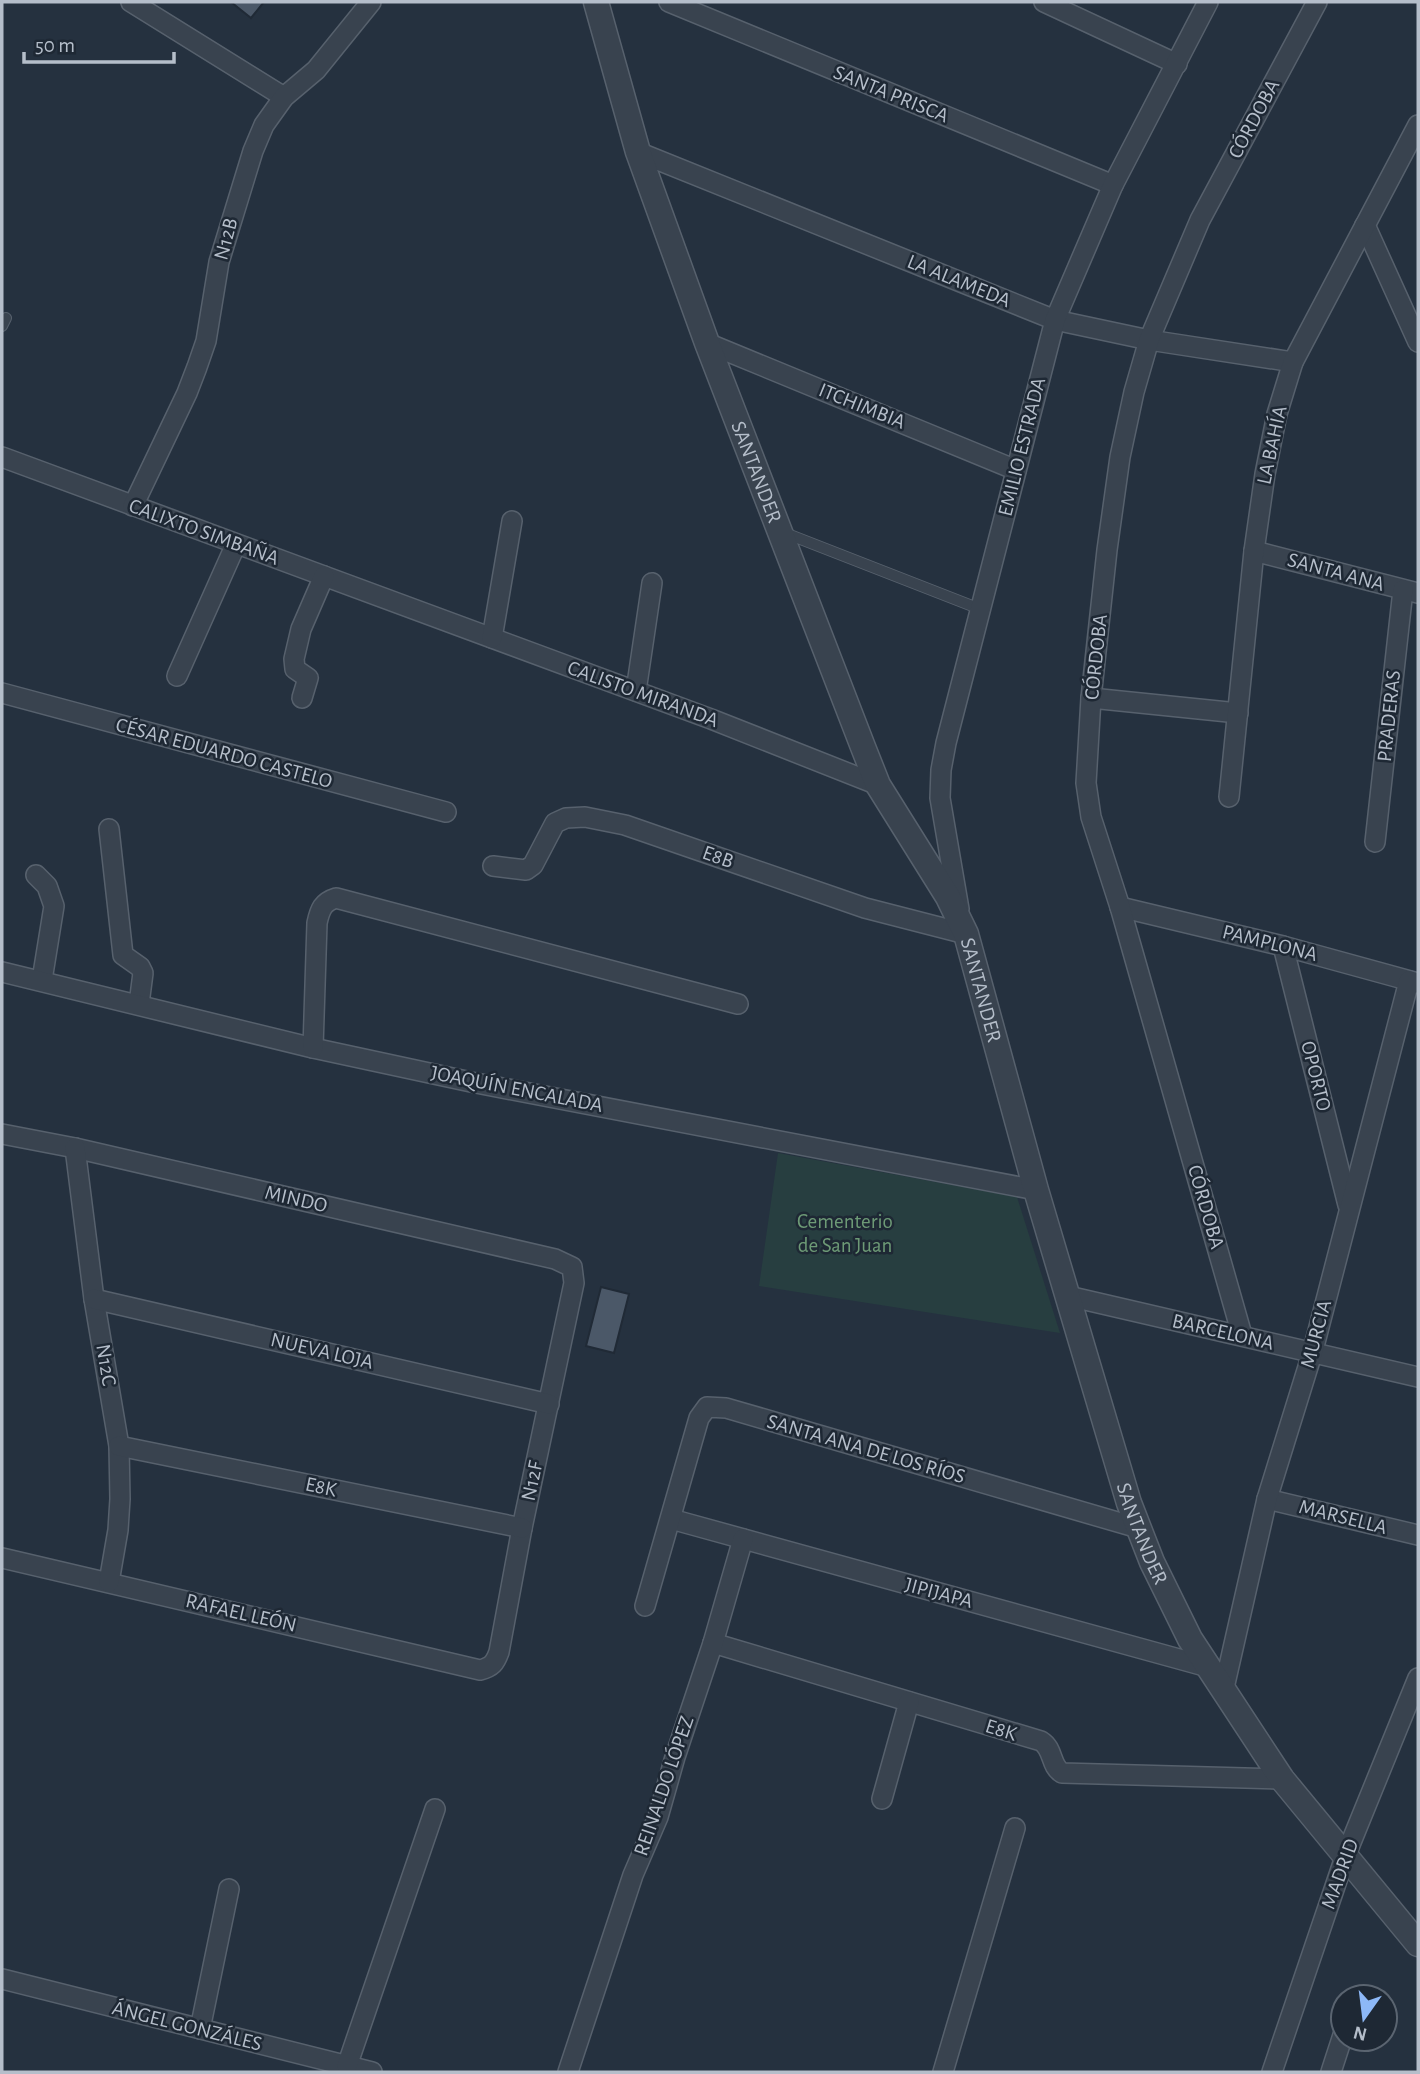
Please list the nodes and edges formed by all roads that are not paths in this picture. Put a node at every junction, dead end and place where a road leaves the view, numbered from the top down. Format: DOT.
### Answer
graph roads {
  1 [pos="131,2"];
  2 [pos="371,2"];
  3 [pos="596,2"];
  4 [pos="668,2"];
  5 [pos="1044,2"];
  6 [pos="1208,2"];
  7 [pos="1317,2"];
  8 [pos="1177,64"];
  9 [pos="284,97"];
  10 [pos="1418,125"];
  11 [pos="638,152"];
  12 [pos="1113,185"];
  13 [pos="1365,225"];
  14 [pos="1055,320"];
  15 [pos="1149,340"];
  16 [pos="1418,342"];
  17 [pos="707,343"];
  18 [pos="1293,362"];
  19 [pos="2,457"];
  20 [pos="1016,470"];
  21 [pos="133,506"];
  22 [pos="512,521"];
  23 [pos="780,531"];
  24 [pos="236,544"];
  25 [pos="1254,551"];
  26 [pos="324,576"];
  27 [pos="652,583"];
  28 [pos="1411,591"];
  29 [pos="406,607"];
  30 [pos="980,609"];
  31 [pos="492,638"];
  32 [pos="177,676"];
  33 [pos="636,691"];
  34 [pos="2,693"];
  35 [pos="302,698"];
  36 [pos="1091,698"];
  37 [pos="1238,713"];
  38 [pos="878,785"];
  39 [pos="1229,797"];
  40 [pos="446,812"];
  41 [pos="109,829"];
  42 [pos="1375,842"];
  43 [pos="493,866"];
  44 [pos="36,875"];
  45 [pos="1120,907"];
  46 [pos="963,927"];
  47 [pos="1283,946"];
  48 [pos="2,972"];
  49 [pos="42,980"];
  50 [pos="1413,982"];
  51 [pos="139,1004"];
  52 [pos="738,1004"];
  53 [pos="313,1048"];
  54 [pos="2,1134"];
  55 [pos="75,1148"];
  56 [pos="1036,1189"];
  57 [pos="1349,1206"];
  58 [pos="574,1283"];
  59 [pos="1068,1296"];
  60 [pos="94,1298"];
  61 [pos="1242,1335"];
  62 [pos="1312,1354"];
  63 [pos="1418,1377"];
  64 [pos="549,1404"];
  65 [pos="119,1446"];
  66 [pos="1267,1499"];
  67 [pos="671,1519"];
  68 [pos="522,1528"];
  69 [pos="1138,1528"];
  70 [pos="1418,1535"];
  71 [pos="743,1539"];
  72 [pos="2,1558"];
  73 [pos="109,1582"];
  74 [pos="645,1606"];
  75 [pos="713,1643"];
  76 [pos="1208,1667"];
  77 [pos="480,1670"];
  78 [pos="1418,1678"];
  79 [pos="1224,1688"];
  80 [pos="909,1702"];
  81 [pos="1282,1779"];
  82 [pos="882,1799"];
  83 [pos="435,1809"];
  84 [pos="1015,1828"];
  85 [pos="1345,1857"];
  86 [pos="229,1889"];
  87 [pos="1417,1935"];
  88 [pos="2,1979"];
  89 [pos="200,2029"];
  90 [pos="1337,2053"];
  91 [pos="348,2066"];
  92 [pos="372,2072"];
  93 [pos="568,2072"];
  94 [pos="943,2072"];
  95 [pos="1272,2072"];
  96 [pos="1331,2072"];
  1 -- 9 [label="street"];
  2 -- 9 [label="street, N12B"];
  3 -- 11 [label="street, SANTANDER"];
  4 -- 12 [label="street, SANTA PRISCA"];
  5 -- 8 [label="street"];
  6 -- 8 [label="street, EMILIO ESTRADA"];
  7 -- 15 [label="street, CÓRDOBA"];
  8 -- 12 [label="street, EMILIO ESTRADA"];
  9 -- 21 [label="street, N12B"];
  10 -- 13 [label="street, LA BAHÍA"];
  11 -- 14 [label="street, LA ALAMEDA"];
  11 -- 17 [label="street, SANTANDER"];
  12 -- 14 [label="street, EMILIO ESTRADA"];
  13 -- 16 [label="street"];
  13 -- 18 [label="street, LA BAHÍA"];
  14 -- 15 [label="street, LA ALAMEDA"];
  14 -- 20 [label="street, EMILIO ESTRADA"];
  15 -- 18 [label="street, LA ALAMEDA"];
  15 -- 36 [label="street, CÓRDOBA"];
  17 -- 20 [label="street, ITCHIMBIA"];
  17 -- 23 [label="street, SANTANDER"];
  18 -- 25 [label="street, LA BAHÍA"];
  19 -- 21 [label="street, CALIXTO SIMBAÑA"];
  20 -- 30 [label="street, EMILIO ESTRADA"];
  21 -- 24 [label="street, CALIXTO SIMBAÑA"];
  22 -- 31 [label="street"];
  23 -- 30 [label="lane"];
  23 -- 38 [label="street, SANTANDER"];
  24 -- 26 [label="street, CALIXTO SIMBAÑA"];
  24 -- 32 [label="street"];
  25 -- 28 [label="street, SANTA ANA"];
  25 -- 37 [label="street, LA BAHÍA"];
  26 -- 29 [label="street, CALIXTO SIMBAÑA"];
  26 -- 35 [label="street"];
  27 -- 33 [label="street"];
  28 -- 42 [label="street, PRADERAS"];
  29 -- 31 [label="street, CALISTO MIRANDA"];
  30 -- 46 [label="street, EMILIO ESTRADA"];
  31 -- 33 [label="street, CALISTO MIRANDA"];
  33 -- 38 [label="street, CALISTO MIRANDA"];
  34 -- 40 [label="street, CÉSAR EDUARDO CASTELO"];
  36 -- 37 [label="street"];
  36 -- 45 [label="street, CÓRDOBA"];
  37 -- 39 [label="street, LA BAHÍA"];
  38 -- 46 [label="street, SANTANDER"];
  41 -- 51 [label="street"];
  43 -- 46 [label="street, E8B"];
  44 -- 49 [label="street"];
  45 -- 47 [label="street, PAMPLONA"];
  45 -- 61 [label="street, CÓRDOBA"];
  46 -- 56 [label="street, SANTANDER"];
  47 -- 50 [label="street, PAMPLONA"];
  47 -- 57 [label="street, OPORTO"];
  48 -- 49 [label="street, JOAQUÍN ENCALADA"];
  49 -- 51 [label="street, JOAQUÍN ENCALADA"];
  50 -- 57 [label="street, MURCIA"];
  51 -- 53 [label="street, JOAQUÍN ENCALADA"];
  52 -- 53 [label="street"];
  53 -- 56 [label="street, JOAQUÍN ENCALADA"];
  54 -- 55 [label="street, MINDO"];
  55 -- 58 [label="street, MINDO"];
  55 -- 60 [label="street, N12C"];
  56 -- 59 [label="street, SANTANDER"];
  57 -- 62 [label="street, MURCIA"];
  58 -- 64 [label="street, N12F"];
  59 -- 61 [label="street, BARCELONA"];
  59 -- 69 [label="street, SANTANDER"];
  60 -- 64 [label="street, NUEVA LOJA"];
  60 -- 65 [label="street, N12C"];
  61 -- 62 [label="street, BARCELONA"];
  62 -- 63 [label="street, BARCELONA"];
  62 -- 66 [label="street, MURCIA"];
  64 -- 68 [label="street, N12F"];
  65 -- 68 [label="street, E8K"];
  65 -- 73 [label="street, N12C"];
  66 -- 70 [label="street, MARSELLA"];
  66 -- 79 [label="street, MURCIA"];
  67 -- 69 [label="street, SANTA ANA DE LOS RÍOS"];
  67 -- 71 [label="street, JIPIJAPA"];
  67 -- 74 [label="street"];
  68 -- 77 [label="street, N12F"];
  69 -- 76 [label="street, SANTANDER"];
  71 -- 75 [label="street, REINALDO LÓPEZ"];
  71 -- 76 [label="street, JIPIJAPA"];
  72 -- 73 [label="street, RAFAEL LEÓN"];
  73 -- 77 [label="street, RAFAEL LEÓN"];
  75 -- 80 [label="street, E8K"];
  75 -- 93 [label="street, REINALDO LÓPEZ"];
  76 -- 79 [label="street, SANTANDER"];
  78 -- 85 [label="street, MADRID"];
  79 -- 81 [label="street, SANTANDER"];
  80 -- 81 [label="street, E8K"];
  80 -- 82 [label="street"];
  81 -- 85 [label="street, SANTANDER"];
  83 -- 91 [label="street"];
  84 -- 94 [label="street"];
  85 -- 87 [label="street, SANTANDER"];
  85 -- 95 [label="street, MADRID"];
  86 -- 89 [label="street"];
  88 -- 89 [label="street, ÁNGEL GONZÁLES"];
  89 -- 91 [label="street, ÁNGEL GONZÁLES"];
  90 -- 96 [label="street"];
  91 -- 92 [label="street, ÁNGEL GONZÁLES"];
}
